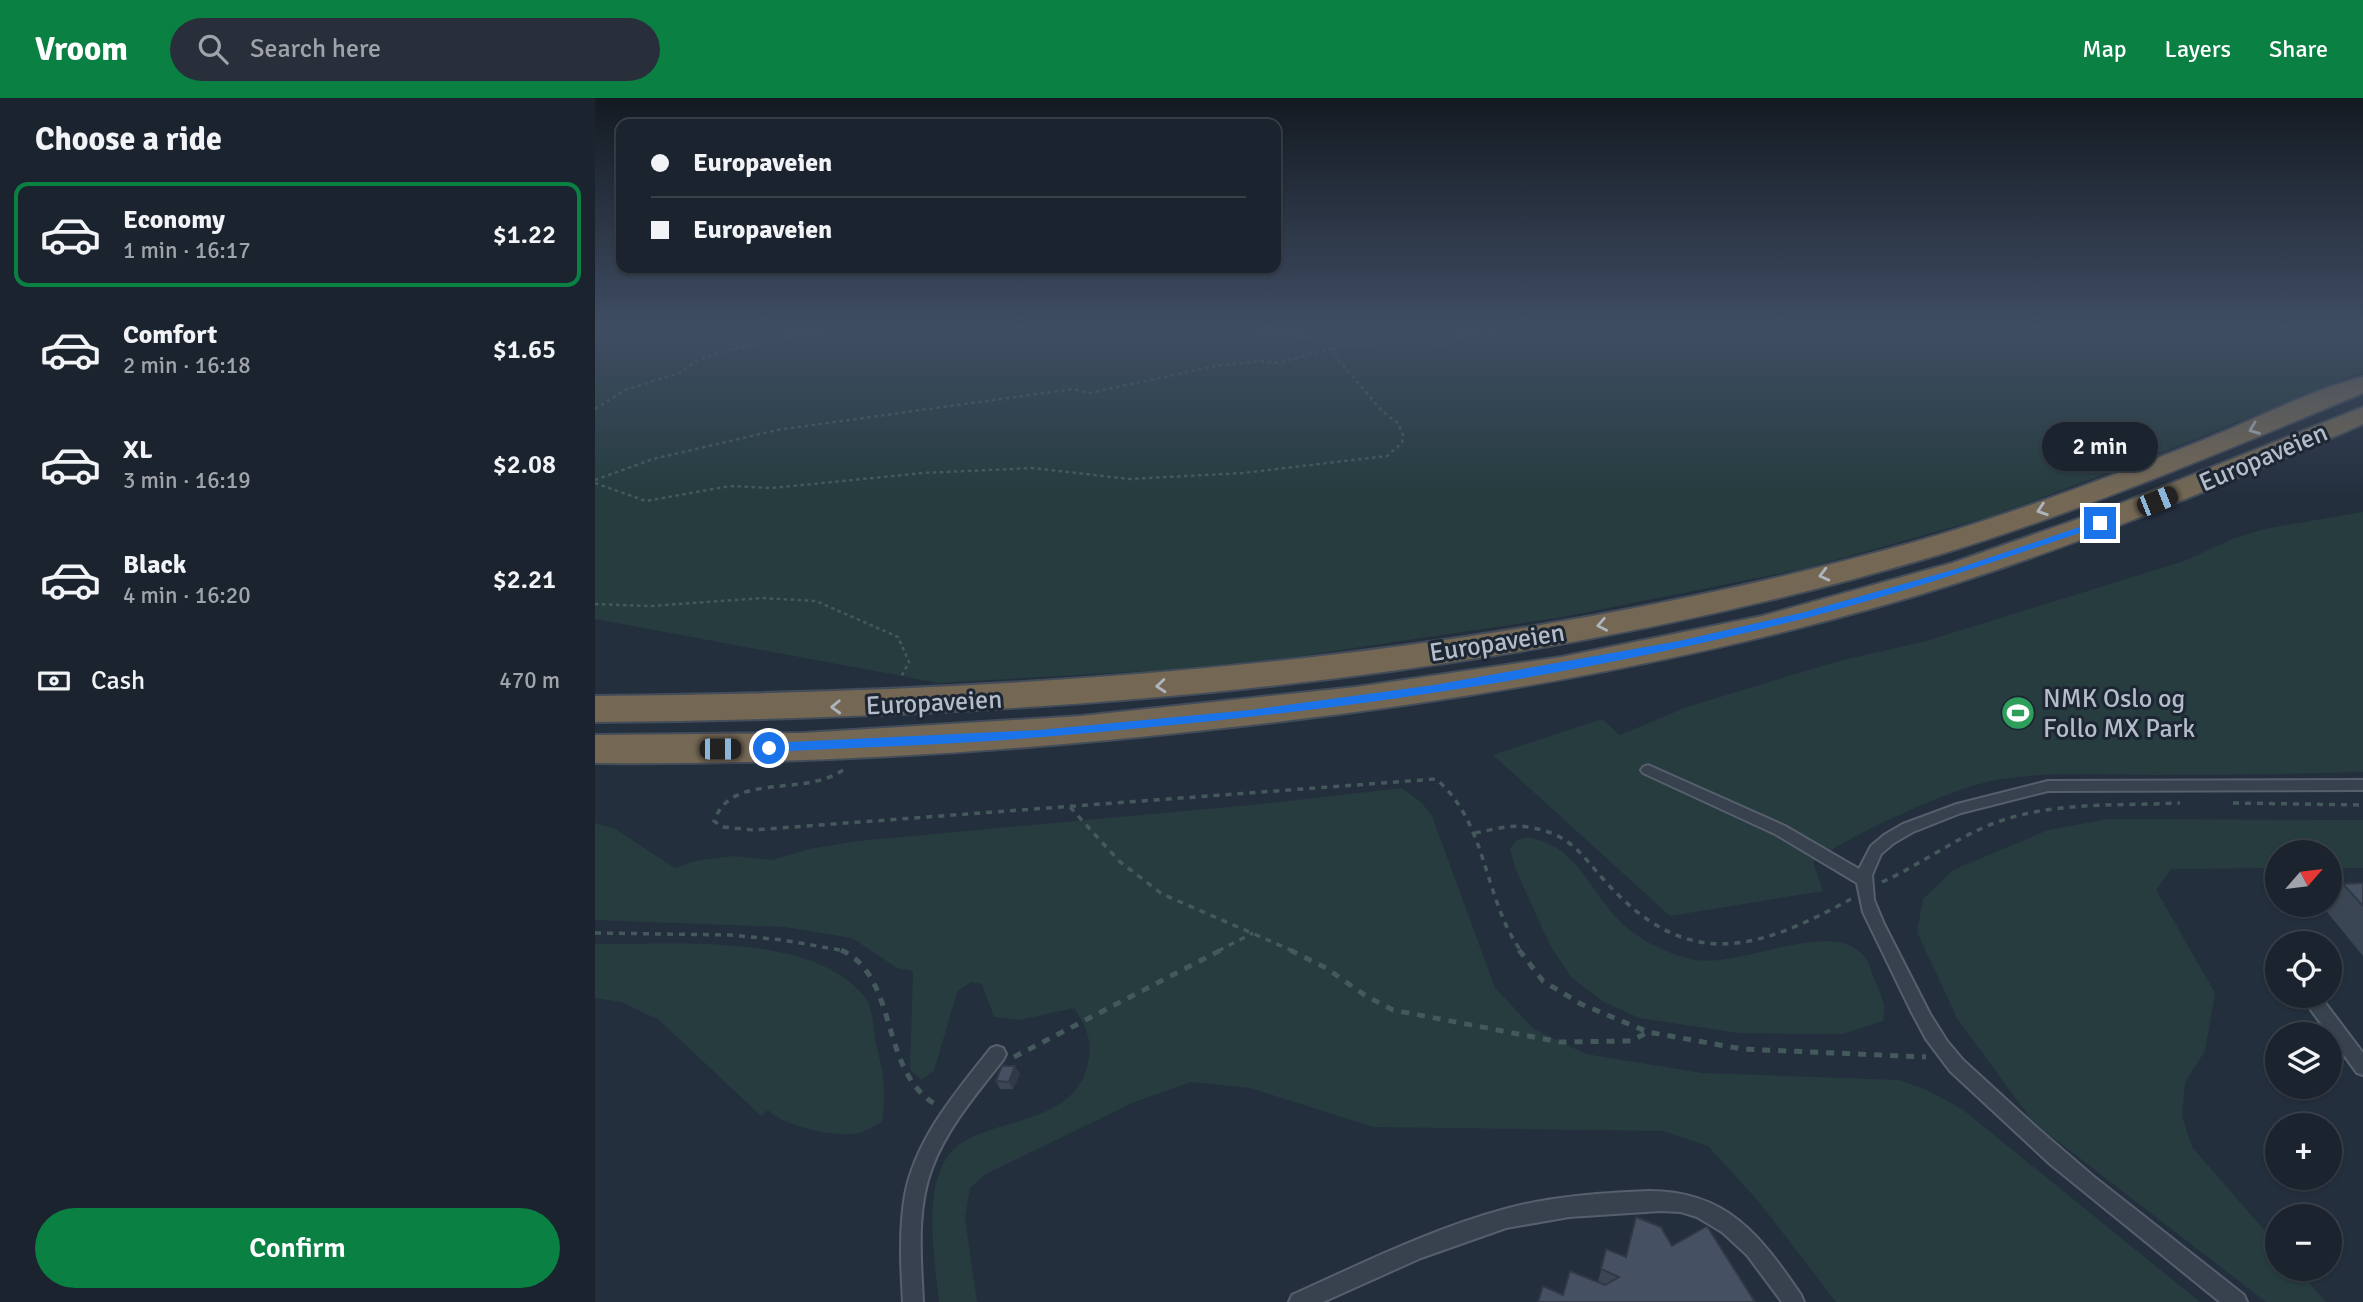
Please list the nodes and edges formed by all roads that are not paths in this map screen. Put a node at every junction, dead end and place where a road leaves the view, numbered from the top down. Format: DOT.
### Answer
graph roads {
  1 [pos="2363,384"];
  2 [pos="2363,415"];
  3 [pos="595,709"];
  4 [pos="595,749"];
  5 [pos="1649,770"];
  6 [pos="2363,785"];
  7 [pos="1864,886"];
  8 [pos="2319,1008"];
  9 [pos="997,1054"];
  10 [pos="2363,1067"];
  11 [pos="913,1302"];
  12 [pos="1299,1302"];
  13 [pos="1794,1302"];
  14 [pos="2237,1302"];
  1 -- 3 [label="highway, Europaveien, one-way"];
  2 -- 4 [label="highway, Europaveien"];
  5 -- 7 [label="lane"];
  6 -- 7 [label="lane"];
  7 -- 14 [label="lane"];
  8 -- 10 [label="lane"];
  9 -- 11 [label="lane"];
  12 -- 13 [label="lane"];
}
